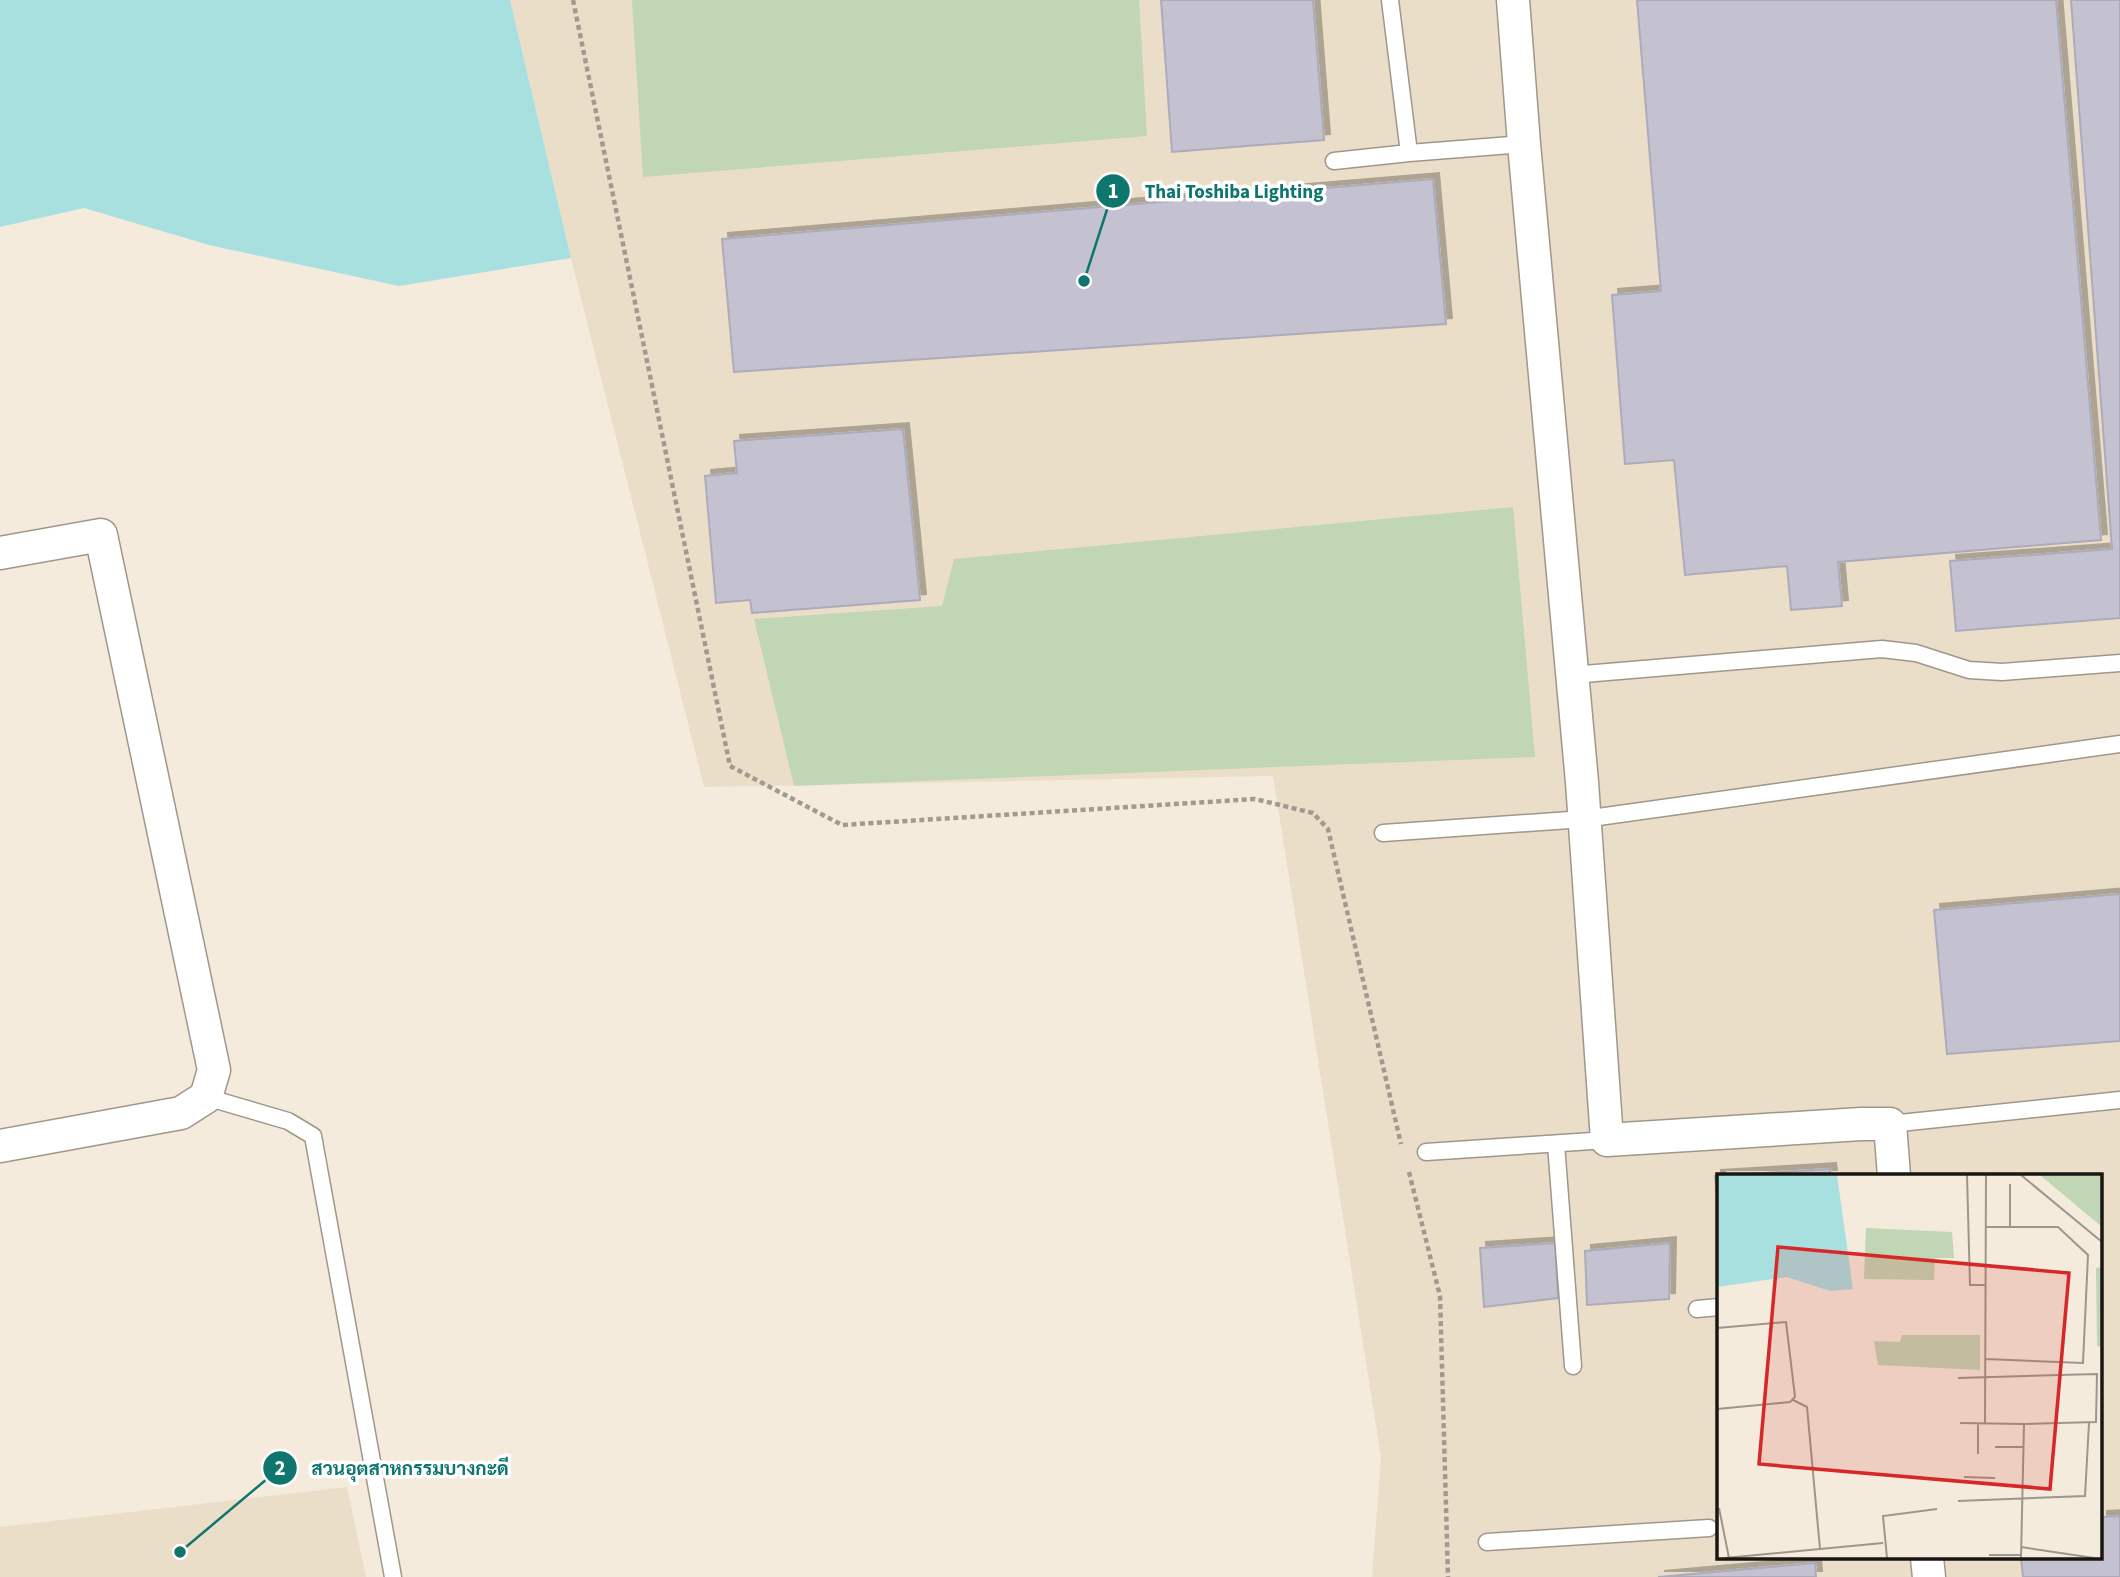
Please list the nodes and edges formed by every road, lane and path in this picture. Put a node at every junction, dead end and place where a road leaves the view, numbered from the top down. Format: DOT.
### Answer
graph roads {
  1 [pos="573,0"];
  2 [pos="1390,0"];
  3 [pos="1513,0"];
  4 [pos="1524,144"];
  5 [pos="1409,153"];
  6 [pos="1334,161"];
  7 [pos="0,553"];
  8 [pos="2120,663"];
  9 [pos="1572,675"];
  10 [pos="2120,744"];
  11 [pos="1584,819"];
  12 [pos="1383,833"];
  13 [pos="206,1097"];
  14 [pos="2120,1100"];
  15 [pos="1890,1124"];
  16 [pos="1608,1140"];
  17 [pos="1556,1144"];
  18 [pos="0,1146"];
  19 [pos="1402,1146"];
  20 [pos="1426,1153"];
  21 [pos="1408,1171"];
  22 [pos="1895,1174"];
  23 [pos="1717,1307"];
  24 [pos="1697,1309"];
  25 [pos="1573,1366"];
  26 [pos="1709,1528"];
  27 [pos="1487,1542"];
  28 [pos="393,1577"];
  29 [pos="1448,1577"];
  1 -- 19 [label="path"];
  2 -- 5 [label="lane"];
  3 -- 4 [label="street"];
  4 -- 5 [label="lane"];
  4 -- 9 [label="street"];
  5 -- 6 [label="lane"];
  7 -- 13 [label="street"];
  8 -- 9 [label="lane"];
  9 -- 11 [label="street"];
  10 -- 11 [label="lane"];
  11 -- 12 [label="lane"];
  11 -- 16 [label="street"];
  13 -- 18 [label="street"];
  13 -- 28 [label="lane"];
  14 -- 15 [label="lane"];
  15 -- 16 [label="street"];
  15 -- 22 [label="street"];
  16 -- 17 [label="lane"];
  17 -- 20 [label="lane"];
  17 -- 25 [label="lane"];
  21 -- 29 [label="path"];
  23 -- 24 [label="lane"];
  26 -- 27 [label="lane"];
}
